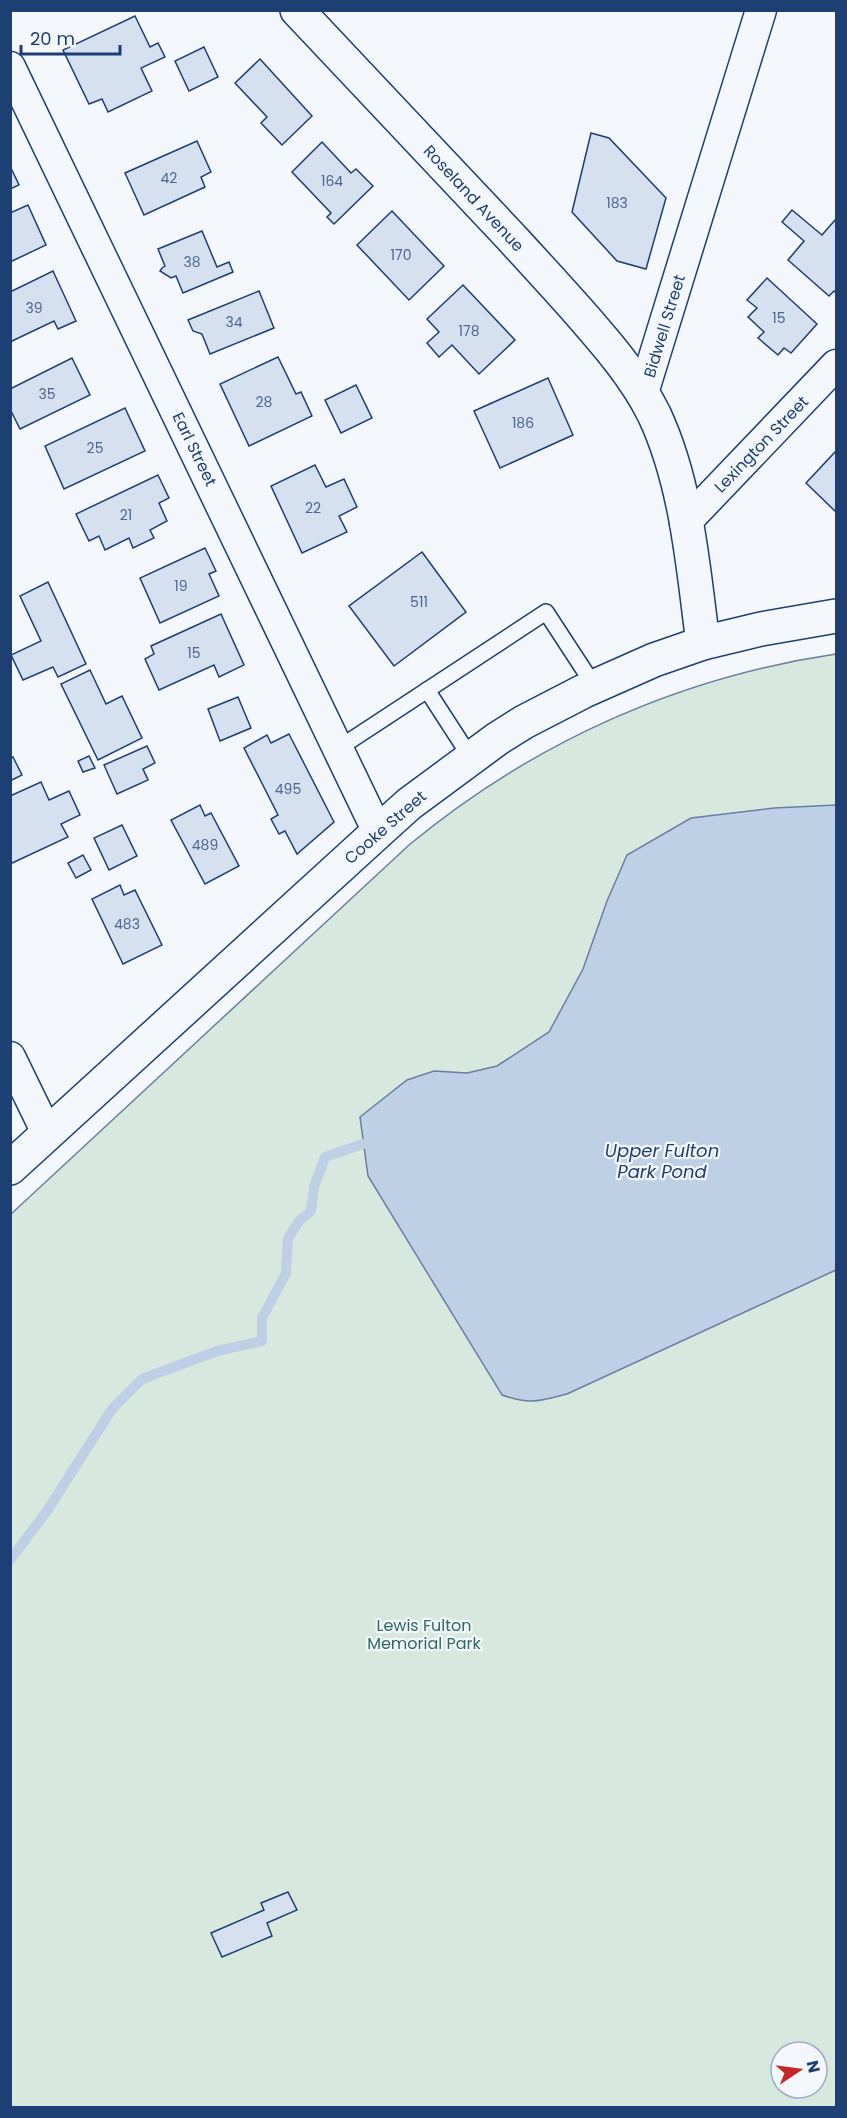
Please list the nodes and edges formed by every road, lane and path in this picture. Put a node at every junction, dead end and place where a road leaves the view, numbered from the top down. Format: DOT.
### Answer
graph roads {
  1 [pos="297,10"];
  2 [pos="761,10"];
  3 [pos="10,67"];
  4 [pos="837,365"];
  5 [pos="643,393"];
  6 [pos="686,523"];
  7 [pos="837,616"];
  8 [pos="703,643"];
  9 [pos="595,687"];
  10 [pos="427,690"];
  11 [pos="339,748"];
  12 [pos="471,758"];
  13 [pos="378,831"];
  14 [pos="10,1057"];
  15 [pos="48,1135"];
  16 [pos="10,1168"];
  1 -- 5 [label="main road, Roseland Avenue"];
  2 -- 5 [label="street, Bidwell Street"];
  3 -- 11 [label="street, Earl Street"];
  4 -- 6 [label="street, Lexington Street"];
  5 -- 6 [label="main road, Bidwell Street"];
  6 -- 8 [label="main road, Bidwell Street"];
  7 -- 8 [label="main road, Cooke Street"];
  8 -- 9 [label="main road, Cooke Street"];
  9 -- 10 [label="lane"];
  9 -- 12 [label="main road, Cooke Street"];
  10 -- 11 [label="lane"];
  10 -- 12 [label="lane"];
  11 -- 13 [label="street, Earl Street"];
  12 -- 13 [label="main road, Cooke Street"];
  13 -- 15 [label="main road, Cooke Street"];
  14 -- 15 [label="street"];
  15 -- 16 [label="main road, Cooke Street"];
}
